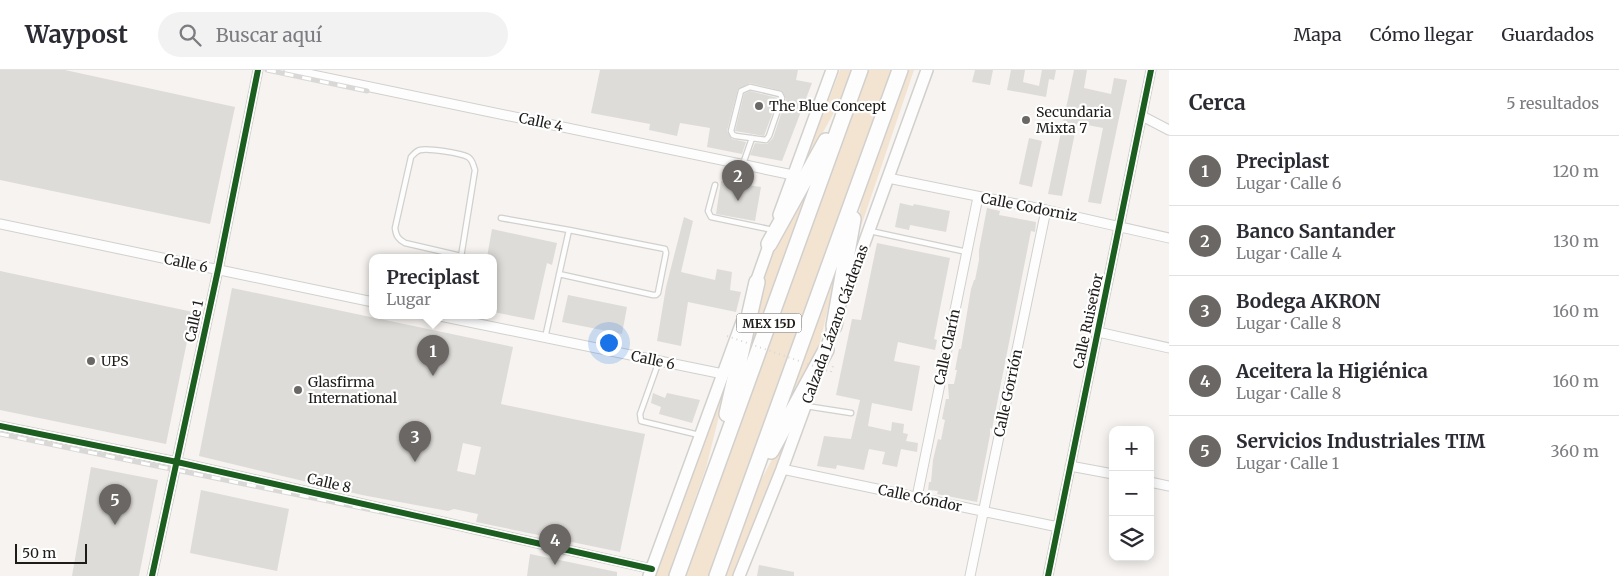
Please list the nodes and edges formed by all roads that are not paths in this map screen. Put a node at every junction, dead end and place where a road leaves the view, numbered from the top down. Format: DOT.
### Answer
graph roads {
  1 [pos="258,70"];
  2 [pos="289,70"];
  3 [pos="832,70"];
  4 [pos="860,70"];
  5 [pos="900,70"];
  6 [pos="927,70"];
  7 [pos="1151,70"];
  8 [pos="849,101"];
  9 [pos="1142,116"];
  10 [pos="1169,130"];
  11 [pos="752,138"];
  12 [pos="743,164"];
  13 [pos="793,175"];
  14 [pos="860,178"];
  15 [pos="888,178"];
  16 [pos="715,185"];
  17 [pos="978,197"];
  18 [pos="1046,210"];
  19 [pos="501,218"];
  20 [pos="0,224"];
  21 [pos="1120,226"];
  22 [pos="569,230"];
  23 [pos="869,230"];
  24 [pos="772,237"];
  25 [pos="1169,238"];
  26 [pos="967,252"];
  27 [pos="452,254"];
  28 [pos="461,254"];
  29 [pos="218,270"];
  30 [pos="559,274"];
  31 [pos="757,282"];
  32 [pos="369,301"];
  33 [pos="464,319"];
  34 [pos="834,326"];
  35 [pos="1098,332"];
  36 [pos="545,338"];
  37 [pos="1169,348"];
  38 [pos="826,350"];
  39 [pos="659,361"];
  40 [pos="723,374"];
  41 [pos="805,406"];
  42 [pos="852,413"];
  43 [pos="0,426"];
  44 [pos="700,436"];
  45 [pos="177,462"];
  46 [pos="1070,466"];
  47 [pos="716,469"];
  48 [pos="782,469"];
  49 [pos="1109,473"];
  50 [pos="1154,483"];
  51 [pos="1169,486"];
  52 [pos="916,497"];
  53 [pos="983,511"];
  54 [pos="738,518"];
  55 [pos="1058,527"];
  56 [pos="650,573"];
  57 [pos="152,576"];
  58 [pos="677,576"];
  59 [pos="717,576"];
  60 [pos="739,576"];
  61 [pos="970,576"];
  62 [pos="1048,576"];
  1 -- 29 [label="street, Calle 1"];
  2 -- 12 [label="street, Calle 4"];
  3 -- 13 [label="main road"];
  4 -- 8 [label="highway, MEX 15D"];
  5 -- 14 [label="highway, Calzada Lázaro Cárdenas / MEX 15D"];
  6 -- 15 [label="main road, Calzada Lázaro Cárdenas"];
  7 -- 9 [label="street, Calle Ruiseñor"];
  8 -- 24 [label="highway"];
  8 -- 47 [label="highway, MEX 15D"];
  9 -- 10 [label="street"];
  9 -- 21 [label="street, Calle Ruiseñor"];
  11 -- 11 [label="lane"];
  11 -- 12 [label="lane"];
  12 -- 13 [label="street, Calle 4"];
  13 -- 24 [label="main road"];
  14 -- 34 [label="highway"];
  14 -- 54 [label="highway, Calzada Lázaro Cárdenas / MEX 15D"];
  15 -- 17 [label="street, Calle Codorniz"];
  15 -- 23 [label="main road, Calzada Lázaro Cárdenas"];
  16 -- 24 [label="lane"];
  17 -- 18 [label="street, Calle Codorniz"];
  17 -- 26 [label="street, Calle Clarín"];
  18 -- 21 [label="street, Calle Codorniz"];
  18 -- 53 [label="street, Calle Gorrión"];
  19 -- 22 [label="lane"];
  20 -- 29 [label="street, Calle 6"];
  21 -- 25 [label="street, Calle Codorniz"];
  21 -- 35 [label="street, Calle Ruiseñor"];
  22 -- 30 [label="lane"];
  22 -- 30 [label="lane"];
  23 -- 26 [label="lane"];
  23 -- 34 [label="main road, Calzada Lázaro Cárdenas"];
  24 -- 31 [label="main road"];
  26 -- 52 [label="street, Calle Clarín"];
  27 -- 28 [label="lane"];
  29 -- 32 [label="street, Calle 6"];
  29 -- 45 [label="street, Calle 1"];
  30 -- 36 [label="lane"];
  31 -- 40 [label="main road"];
  31 -- 47 [label="highway"];
  33 -- 36 [label="street, Calle 6"];
  34 -- 38 [label="main road, Calzada Lázaro Cárdenas"];
  35 -- 37 [label="street"];
  35 -- 46 [label="street, Calle Ruiseñor"];
  36 -- 39 [label="street, Calle 6"];
  38 -- 41 [label="main road, Calzada Lázaro Cárdenas"];
  38 -- 54 [label="highway"];
  39 -- 40 [label="street, Calle 6"];
  39 -- 44 [label="lane"];
  40 -- 44 [label="main road"];
  41 -- 42 [label="lane"];
  41 -- 48 [label="main road, Calzada Lázaro Cárdenas"];
  43 -- 45 [label="street, Calle 8"];
  44 -- 56 [label="main road"];
  45 -- 56 [label="street, Calle 8"];
  45 -- 57 [label="street, Calle 1"];
  46 -- 49 [label="street"];
  46 -- 55 [label="street, Calle Ruiseñor"];
  47 -- 58 [label="highway, MEX 15D"];
  48 -- 52 [label="street, Calle Cóndor"];
  48 -- 60 [label="main road, Calzada Lázaro Cárdenas"];
  50 -- 51 [label="street"];
  52 -- 53 [label="street, Calle Cóndor"];
  53 -- 55 [label="street, Calle Cóndor"];
  53 -- 61 [label="street, Calle Gorrión"];
  54 -- 59 [label="highway, Calzada Lázaro Cárdenas / MEX 15D"];
  55 -- 62 [label="street, Calle Ruiseñor"];
}
